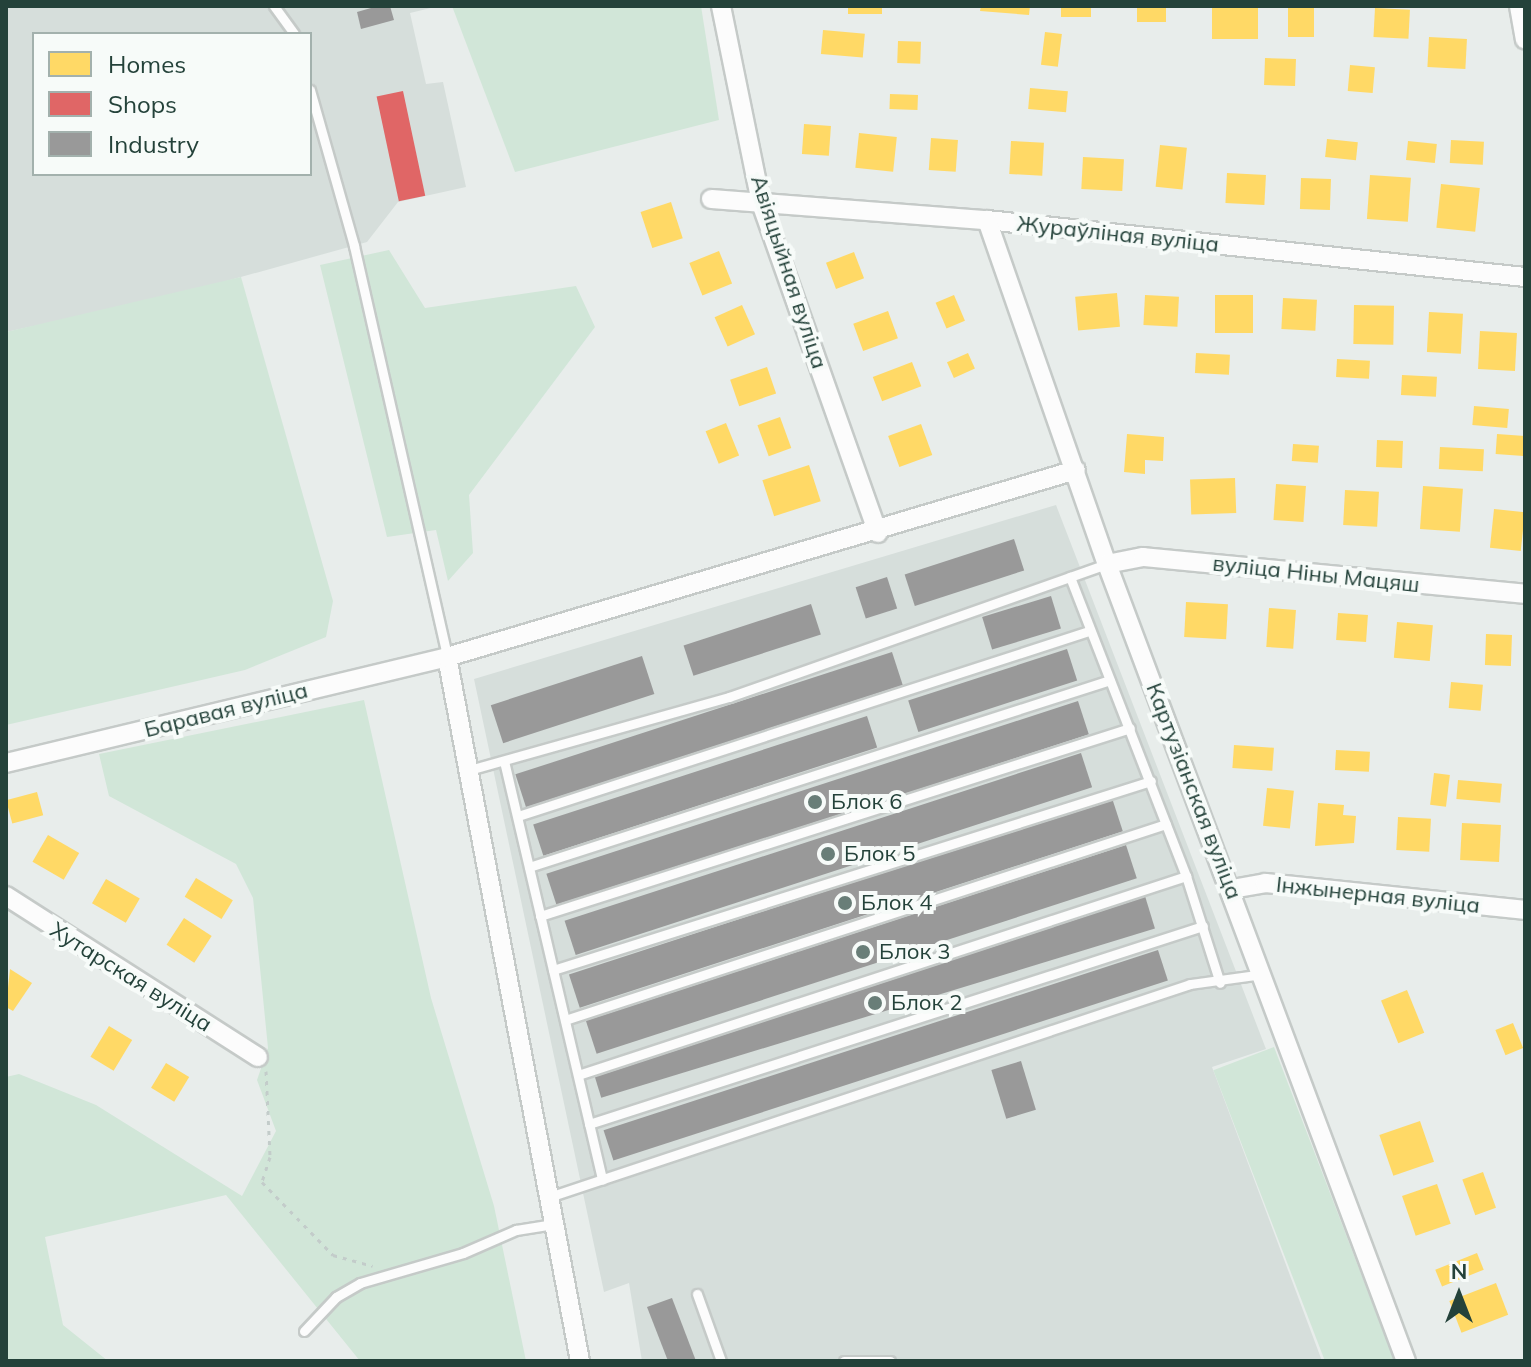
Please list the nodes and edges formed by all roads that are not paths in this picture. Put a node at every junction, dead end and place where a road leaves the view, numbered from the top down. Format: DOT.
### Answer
graph roads {
  1 [pos="274,6"];
  2 [pos="721,6"];
  3 [pos="1519,6"];
  4 [pos="293,32"];
  5 [pos="1525,39"];
  6 [pos="312,97"];
  7 [pos="711,199"];
  8 [pos="761,203"];
  9 [pos="987,220"];
  10 [pos="1525,277"];
  11 [pos="1076,470"];
  12 [pos="878,533"];
  13 [pos="1107,564"];
  14 [pos="1070,577"];
  15 [pos="1525,594"];
  16 [pos="1089,631"];
  17 [pos="447,657"];
  18 [pos="1110,680"];
  19 [pos="1130,728"];
  20 [pos="504,761"];
  21 [pos="6,763"];
  22 [pos="469,770"];
  23 [pos="1151,781"];
  24 [pos="518,816"];
  25 [pos="1166,824"];
  26 [pos="529,867"];
  27 [pos="1186,876"];
  28 [pos="1232,889"];
  29 [pos="6,896"];
  30 [pos="1525,910"];
  31 [pos="540,916"];
  32 [pos="1203,926"];
  33 [pos="553,970"];
  34 [pos="1264,974"];
  35 [pos="1220,983"];
  36 [pos="565,1020"];
  37 [pos="258,1057"];
  38 [pos="578,1075"];
  39 [pos="589,1124"];
  40 [pos="602,1180"];
  41 [pos="549,1197"];
  42 [pos="554,1224"];
  43 [pos="697,1294"];
  44 [pos="304,1331"];
  45 [pos="580,1361"];
  46 [pos="721,1361"];
  47 [pos="844,1361"];
  48 [pos="890,1361"];
  49 [pos="1406,1361"];
  1 -- 4 [label="lane"];
  2 -- 8 [label="street, Авіяцыйная вуліца"];
  3 -- 5 [label="street"];
  6 -- 17 [label="lane"];
  7 -- 8 [label="street, Жураўліная вуліца"];
  8 -- 9 [label="street, Жураўліная вуліца"];
  8 -- 12 [label="street, Авіяцыйная вуліца"];
  9 -- 10 [label="street, Жураўліная вуліца"];
  9 -- 11 [label="street, Картузіанская вуліца"];
  11 -- 12 [label="street, Баравая вуліца"];
  11 -- 13 [label="street, Картузіанская вуліца"];
  12 -- 17 [label="street, Баравая вуліца"];
  13 -- 14 [label="lane"];
  13 -- 15 [label="street, вуліца Ніны Мацяш"];
  13 -- 28 [label="street, Картузіанская вуліца"];
  14 -- 16 [label="lane"];
  14 -- 20 [label="lane"];
  16 -- 18 [label="lane"];
  16 -- 24 [label="lane"];
  17 -- 21 [label="street, Баравая вуліца"];
  17 -- 22 [label="street"];
  18 -- 19 [label="lane"];
  18 -- 26 [label="lane"];
  19 -- 23 [label="lane"];
  19 -- 31 [label="lane"];
  20 -- 22 [label="lane"];
  20 -- 24 [label="lane"];
  22 -- 41 [label="street"];
  23 -- 25 [label="lane"];
  23 -- 33 [label="lane"];
  24 -- 26 [label="lane"];
  25 -- 27 [label="lane"];
  25 -- 36 [label="lane"];
  26 -- 31 [label="lane"];
  27 -- 32 [label="lane"];
  27 -- 38 [label="lane"];
  28 -- 30 [label="street, Інжынерная вуліца"];
  28 -- 34 [label="street, Картузіанская вуліца"];
  29 -- 37 [label="street, Хутарская вуліца"];
  31 -- 33 [label="lane"];
  32 -- 35 [label="lane"];
  32 -- 39 [label="lane"];
  33 -- 36 [label="lane"];
  34 -- 35 [label="lane"];
  34 -- 49 [label="street, Картузіанская вуліца"];
  35 -- 40 [label="lane"];
  36 -- 38 [label="lane"];
  38 -- 39 [label="lane"];
  39 -- 40 [label="lane"];
  40 -- 41 [label="lane"];
  41 -- 42 [label="street"];
  42 -- 44 [label="lane"];
  42 -- 45 [label="street"];
  43 -- 46 [label="lane"];
  47 -- 48 [label="lane"];
}
